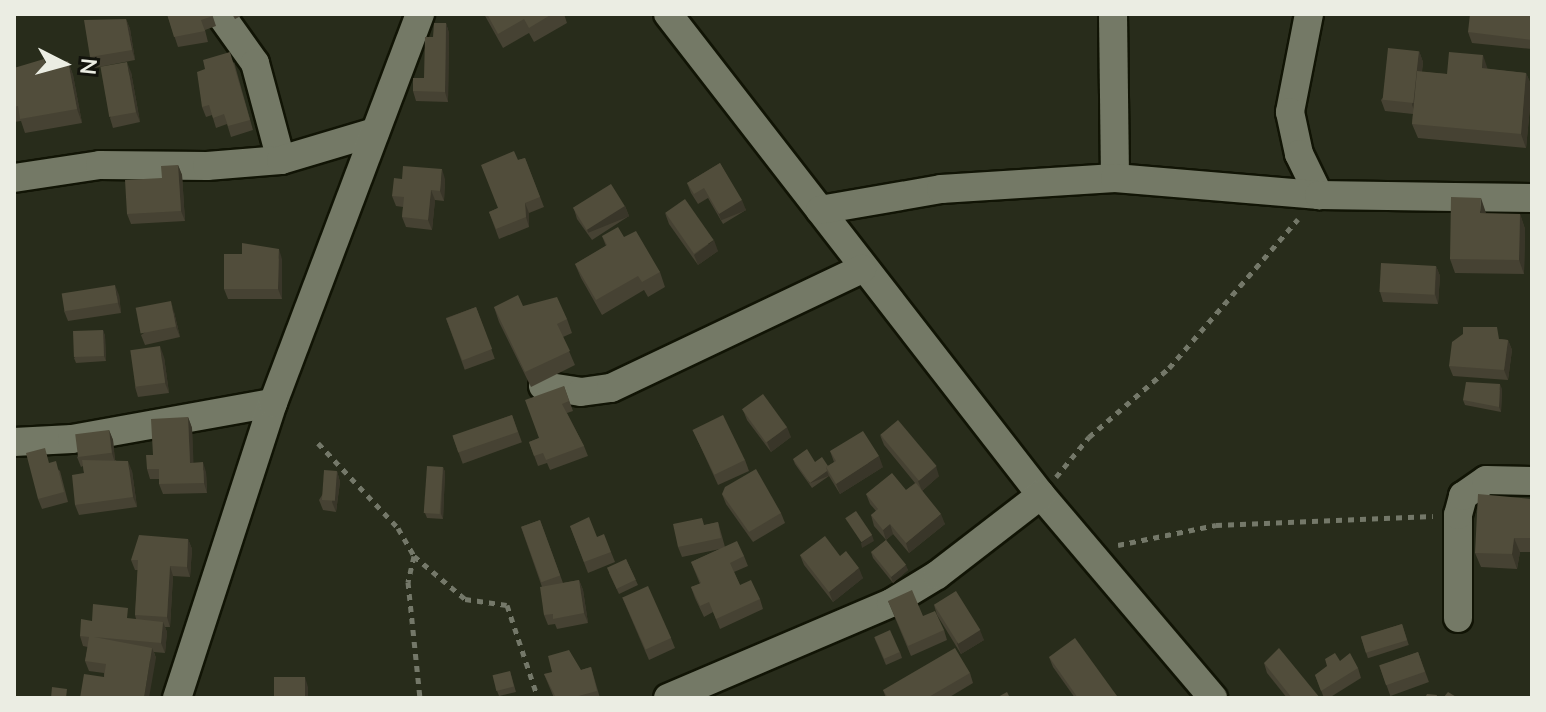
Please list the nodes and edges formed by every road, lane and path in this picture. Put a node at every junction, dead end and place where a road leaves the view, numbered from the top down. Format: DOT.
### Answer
graph roads {
  1 [pos="220,14"];
  2 [pos="420,14"];
  3 [pos="668,14"];
  4 [pos="1113,14"];
  5 [pos="1309,14"];
  6 [pos="375,132"];
  7 [pos="281,160"];
  8 [pos="14,178"];
  9 [pos="1115,178"];
  10 [pos="1319,195"];
  11 [pos="1532,198"];
  12 [pos="820,210"];
  13 [pos="862,269"];
  14 [pos="543,386"];
  15 [pos="273,403"];
  16 [pos="14,442"];
  17 [pos="318,443"];
  18 [pos="1532,481"];
  19 [pos="1041,495"];
  20 [pos="1458,515"];
  21 [pos="1089,553"];
  22 [pos="414,556"];
  23 [pos="1458,618"];
  24 [pos="177,698"];
  25 [pos="420,698"];
  26 [pos="538,698"];
  27 [pos="668,698"];
  28 [pos="1213,698"];
  1 -- 7 [label="street"];
  2 -- 6 [label="street"];
  3 -- 12 [label="street"];
  4 -- 9 [label="street"];
  5 -- 10 [label="street"];
  6 -- 7 [label="street"];
  6 -- 15 [label="street"];
  7 -- 8 [label="street"];
  9 -- 10 [label="street"];
  9 -- 12 [label="street"];
  10 -- 11 [label="street"];
  10 -- 19 [label="path"];
  12 -- 13 [label="street"];
  13 -- 14 [label="street"];
  13 -- 19 [label="street"];
  15 -- 16 [label="street"];
  15 -- 24 [label="street"];
  17 -- 22 [label="path"];
  18 -- 20 [label="street"];
  19 -- 21 [label="street"];
  19 -- 27 [label="street"];
  20 -- 21 [label="path"];
  20 -- 23 [label="street"];
  21 -- 28 [label="street"];
  22 -- 25 [label="path"];
  22 -- 26 [label="path"];
}
